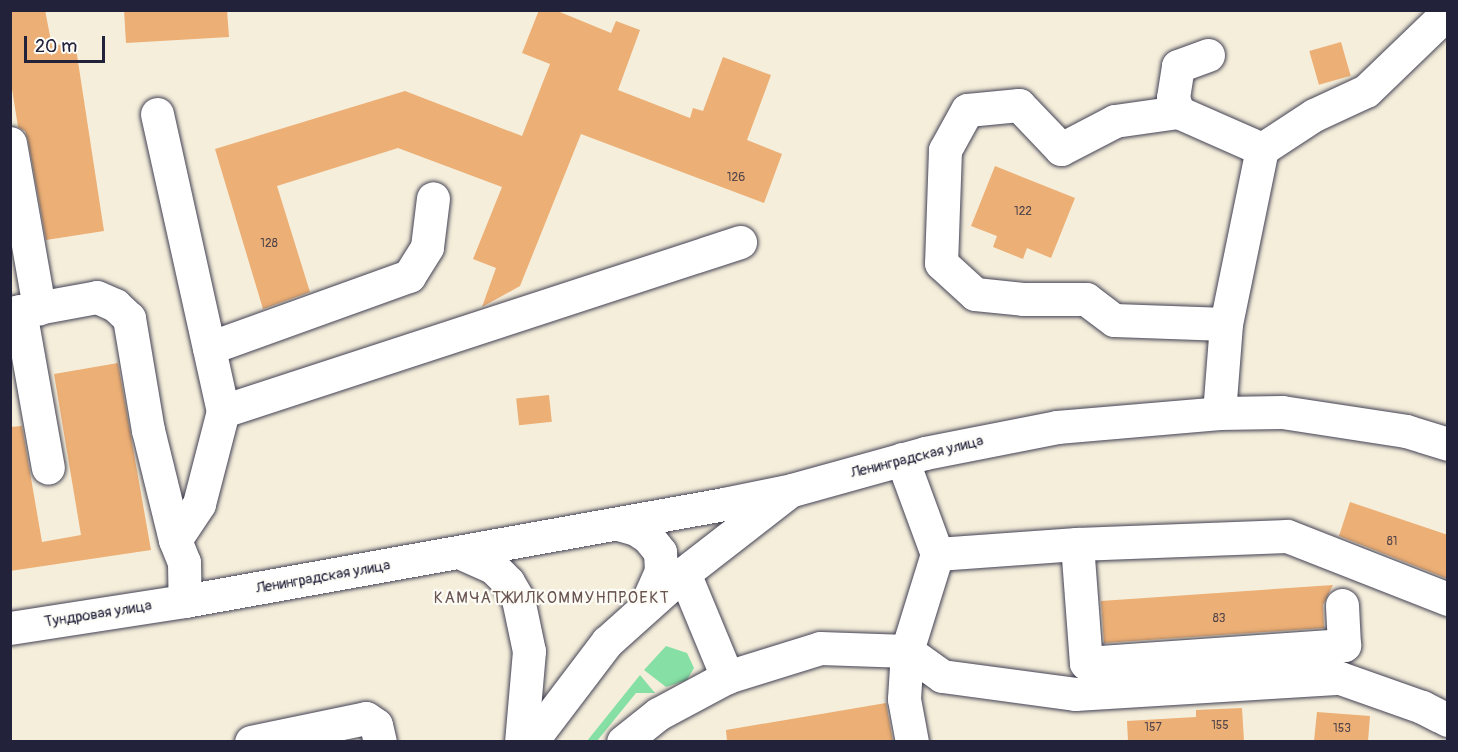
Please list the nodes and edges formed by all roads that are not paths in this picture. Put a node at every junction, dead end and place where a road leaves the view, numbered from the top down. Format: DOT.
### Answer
graph roads {
  1 [pos="1448,12"];
  2 [pos="1208,55"];
  3 [pos="1178,112"];
  4 [pos="158,114"];
  5 [pos="10,143"];
  6 [pos="1262,149"];
  7 [pos="433,198"];
  8 [pos="740,242"];
  9 [pos="23,311"];
  10 [pos="1226,324"];
  11 [pos="209,348"];
  12 [pos="223,411"];
  13 [pos="1219,413"];
  14 [pos="1448,444"];
  15 [pos="902,459"];
  16 [pos="48,468"];
  17 [pos="792,490"];
  18 [pos="618,524"];
  19 [pos="175,540"];
  20 [pos="1077,544"];
  21 [pos="461,553"];
  22 [pos="937,554"];
  23 [pos="684,573"];
  24 [pos="1448,598"];
  25 [pos="185,601"];
  26 [pos="1342,605"];
  27 [pos="644,608"];
  28 [pos="10,628"];
  29 [pos="907,651"];
  30 [pos="727,677"];
  31 [pos="1435,713"];
  32 [pos="251,741"];
  33 [pos="380,741"];
  34 [pos="521,741"];
  35 [pos="531,741"];
  36 [pos="623,741"];
  37 [pos="912,741"];
  1 -- 6 [label="main road"];
  2 -- 3 [label="main road"];
  3 -- 6 [label="main road"];
  3 -- 10 [label="main road"];
  4 -- 11 [label="main road"];
  5 -- 9 [label="main road"];
  6 -- 10 [label="main road"];
  7 -- 11 [label="main road"];
  8 -- 12 [label="main road"];
  9 -- 16 [label="main road"];
  9 -- 19 [label="main road"];
  10 -- 13 [label="main road"];
  11 -- 12 [label="main road"];
  12 -- 19 [label="main road"];
  13 -- 14 [label="main road, Ленинградская улица"];
  13 -- 15 [label="main road, Ленинградская улица"];
  15 -- 17 [label="main road, Ленинградская улица"];
  15 -- 22 [label="main road"];
  17 -- 18 [label="main road, Ленинградская улица"];
  17 -- 23 [label="main road"];
  18 -- 21 [label="main road, Ленинградская улица"];
  18 -- 27 [label="main road"];
  19 -- 25 [label="main road"];
  20 -- 22 [label="main road"];
  20 -- 24 [label="main road"];
  20 -- 26 [label="main road"];
  21 -- 25 [label="main road, Ленинградская улица"];
  21 -- 34 [label="main road"];
  22 -- 29 [label="main road"];
  23 -- 27 [label="main road"];
  23 -- 30 [label="main road"];
  25 -- 28 [label="main road, Тундровая улица"];
  27 -- 35 [label="main road"];
  29 -- 30 [label="main road"];
  29 -- 31 [label="main road"];
  29 -- 37 [label="main road"];
  30 -- 36 [label="main road"];
  32 -- 33 [label="main road"];
}
